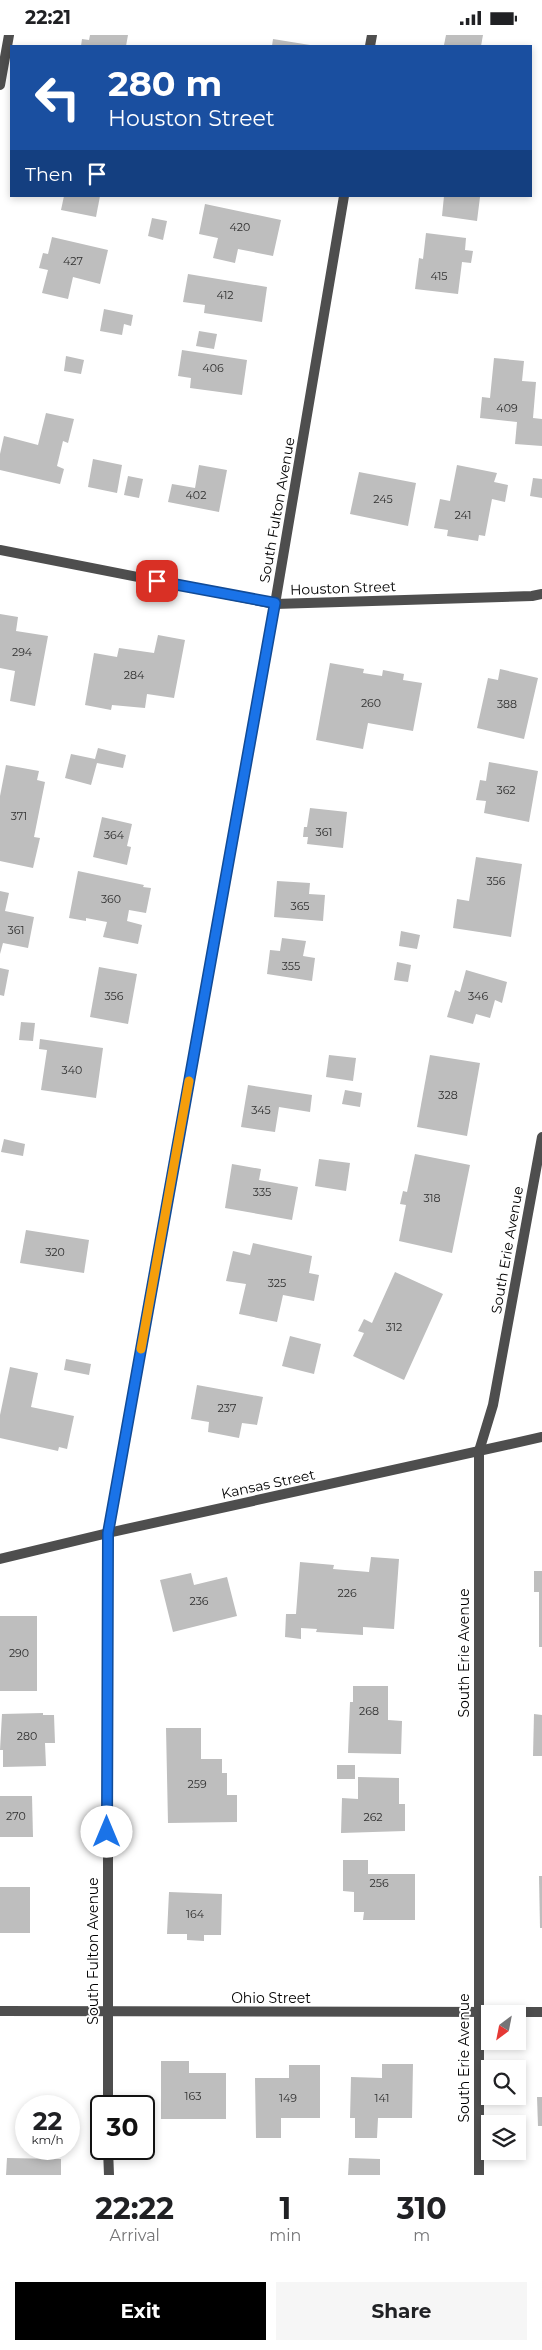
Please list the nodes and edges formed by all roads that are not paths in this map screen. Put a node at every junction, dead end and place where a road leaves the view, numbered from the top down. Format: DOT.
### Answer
graph roads {
  1 [pos="9,35"];
  2 [pos="0,85"];
  3 [pos="344,197"];
  4 [pos="0,551"];
  5 [pos="542,593"];
  6 [pos="275,603"];
  7 [pos="542,1137"];
  8 [pos="542,1437"];
  9 [pos="479,1451"];
  10 [pos="108,1533"];
  11 [pos="0,1559"];
  12 [pos="0,2011"];
  13 [pos="107,2011"];
  14 [pos="542,2012"];
  15 [pos="477,2013"];
  16 [pos="108,2095"];
  17 [pos="108,2160"];
  18 [pos="109,2175"];
  19 [pos="479,2175"];
  1 -- 2 [label="street"];
  3 -- 6 [label="street, South Fulton Avenue"];
  4 -- 6 [label="street, Houston Street"];
  5 -- 6 [label="street, Houston Street"];
  6 -- 10 [label="street, South Fulton Avenue"];
  7 -- 9 [label="street, South Erie Avenue"];
  8 -- 9 [label="street, Kansas Street"];
  9 -- 10 [label="street, Kansas Street"];
  9 -- 15 [label="street, South Erie Avenue"];
  10 -- 11 [label="street, Kansas Street"];
  10 -- 13 [label="street, South Fulton Avenue"];
  12 -- 13 [label="street, Ohio Street"];
  13 -- 15 [label="street, Ohio Street"];
  13 -- 16 [label="street, South Fulton Avenue"];
  14 -- 15 [label="street, Ohio Street"];
  15 -- 19 [label="street, South Erie Avenue"];
  17 -- 18 [label="street"];
}
